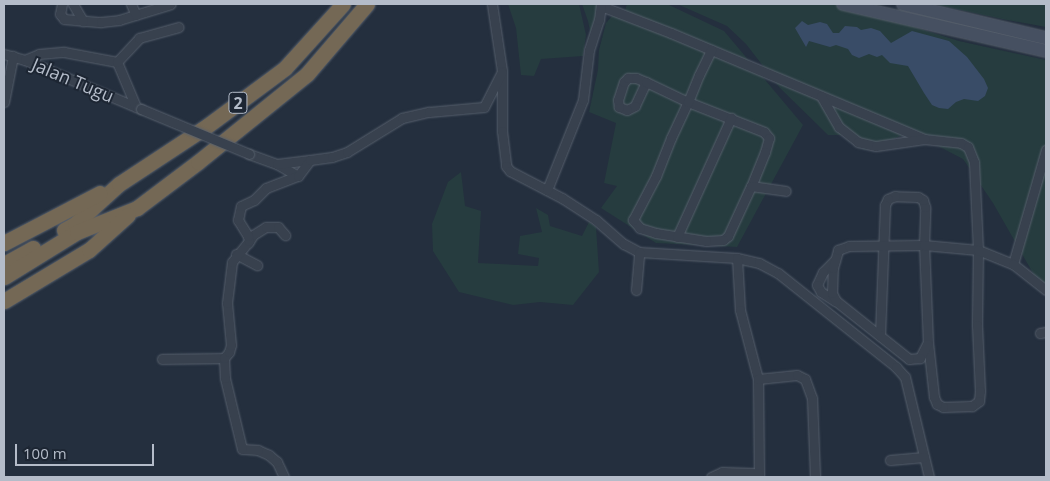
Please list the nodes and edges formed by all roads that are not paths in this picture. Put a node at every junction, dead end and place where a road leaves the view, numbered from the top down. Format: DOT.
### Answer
graph roads {
  1 [pos="62,4"];
  2 [pos="73,4"];
  3 [pos="131,4"];
  4 [pos="171,4"];
  5 [pos="343,4"];
  6 [pos="367,4"];
  7 [pos="492,4"];
  8 [pos="843,4"];
  9 [pos="903,4"];
  10 [pos="601,5"];
  11 [pos="136,15"];
  12 [pos="83,21"];
  13 [pos="179,27"];
  14 [pos="1046,38"];
  15 [pos="711,50"];
  16 [pos="1046,51"];
  17 [pos="8,55"];
  18 [pos="26,60"];
  19 [pos="116,62"];
  20 [pos="502,71"];
  21 [pos="646,82"];
  22 [pos="821,96"];
  23 [pos="4,102"];
  24 [pos="688,102"];
  25 [pos="139,108"];
  26 [pos="731,118"];
  27 [pos="924,139"];
  28 [pos="1046,150"];
  29 [pos="310,160"];
  30 [pos="277,164"];
  31 [pos="298,176"];
  32 [pos="119,184"];
  33 [pos="751,186"];
  34 [pos="547,190"];
  35 [pos="786,192"];
  36 [pos="136,208"];
  37 [pos="285,234"];
  38 [pos="677,237"];
  39 [pos="4,243"];
  40 [pos="248,243"];
  41 [pos="924,245"];
  42 [pos="884,248"];
  43 [pos="978,250"];
  44 [pos="639,252"];
  45 [pos="236,254"];
  46 [pos="737,258"];
  47 [pos="834,261"];
  48 [pos="4,264"];
  49 [pos="1013,264"];
  50 [pos="257,265"];
  51 [pos="4,277"];
  52 [pos="636,290"];
  53 [pos="1046,290"];
  54 [pos="4,301"];
  55 [pos="836,301"];
  56 [pos="880,336"];
  57 [pos="928,342"];
  58 [pos="224,358"];
  59 [pos="162,359"];
  60 [pos="758,378"];
  61 [pos="924,457"];
  62 [pos="890,460"];
  63 [pos="758,475"];
  64 [pos="284,477"];
  65 [pos="711,477"];
  66 [pos="815,477"];
  67 [pos="929,477"];
  1 -- 12 [label="street"];
  2 -- 12 [label="street"];
  3 -- 11 [label="street"];
  4 -- 11 [label="street"];
  5 -- 32 [label="highway, 2"];
  6 -- 36 [label="highway, 2"];
  7 -- 20 [label="street"];
  8 -- 16 [label="street"];
  9 -- 14 [label="street"];
  10 -- 15 [label="street"];
  10 -- 34 [label="street"];
  11 -- 12 [label="street"];
  13 -- 19 [label="street"];
  15 -- 22 [label="street"];
  15 -- 24 [label="street"];
  17 -- 18 [label="street, Jalan Tugu"];
  17 -- 23 [label="street"];
  18 -- 19 [label="street"];
  18 -- 25 [label="street, Jalan Tugu"];
  19 -- 25 [label="street"];
  20 -- 29 [label="street"];
  20 -- 34 [label="street"];
  21 -- 24 [label="street"];
  22 -- 27 [label="street"];
  22 -- 27 [label="street"];
  24 -- 26 [label="street"];
  24 -- 38 [label="street"];
  25 -- 30 [label="street, Jalan Tugu, bridge"];
  26 -- 33 [label="street"];
  26 -- 38 [label="street"];
  27 -- 43 [label="street"];
  28 -- 49 [label="street"];
  29 -- 30 [label="street"];
  29 -- 31 [label="street"];
  30 -- 31 [label="street"];
  31 -- 40 [label="street"];
  32 -- 39 [label="highway"];
  32 -- 48 [label="highway, 2"];
  33 -- 35 [label="street"];
  33 -- 38 [label="street"];
  34 -- 44 [label="street"];
  36 -- 51 [label="highway, 2"];
  36 -- 54 [label="highway"];
  37 -- 40 [label="street"];
  40 -- 45 [label="street"];
  41 -- 42 [label="street"];
  41 -- 42 [label="street"];
  41 -- 43 [label="street"];
  41 -- 57 [label="street"];
  42 -- 47 [label="street"];
  42 -- 56 [label="street"];
  43 -- 49 [label="street"];
  43 -- 57 [label="street"];
  44 -- 46 [label="street"];
  44 -- 52 [label="street"];
  45 -- 50 [label="street"];
  45 -- 58 [label="street"];
  46 -- 60 [label="street"];
  46 -- 61 [label="street"];
  47 -- 55 [label="street"];
  47 -- 55 [label="street"];
  49 -- 53 [label="street"];
  55 -- 56 [label="street"];
  56 -- 57 [label="street"];
  58 -- 59 [label="street"];
  58 -- 64 [label="street"];
  60 -- 63 [label="street"];
  60 -- 66 [label="street"];
  61 -- 62 [label="street"];
  61 -- 67 [label="street"];
  63 -- 65 [label="street"];
}
